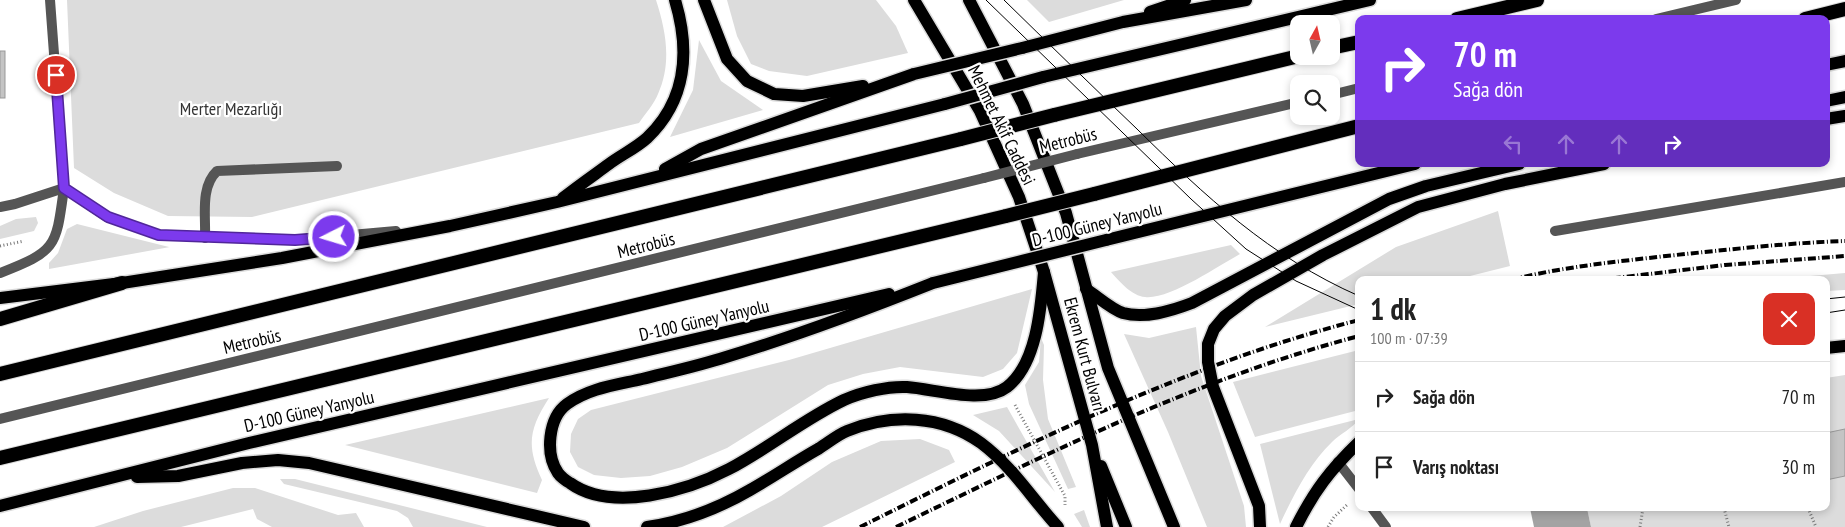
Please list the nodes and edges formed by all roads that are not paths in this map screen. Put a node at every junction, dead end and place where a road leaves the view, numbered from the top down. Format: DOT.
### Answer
graph roads {
  1 [pos="50,0"];
  2 [pos="675,0"];
  3 [pos="704,0"];
  4 [pos="914,0"];
  5 [pos="969,0"];
  6 [pos="978,0"];
  7 [pos="1185,0"];
  8 [pos="1246,0"];
  9 [pos="1370,0"];
  10 [pos="1537,0"];
  11 [pos="1736,0"];
  12 [pos="1845,9"];
  13 [pos="1474,15"];
  14 [pos="1673,15"];
  15 [pos="1821,15"];
  16 [pos="1123,22"];
  17 [pos="987,36"];
  18 [pos="1355,43"];
  19 [pos="1340,46"];
  20 [pos="1290,58"];
  21 [pos="1845,61"];
  22 [pos="1830,64"];
  23 [pos="914,74"];
  24 [pos="1355,89"];
  25 [pos="1340,93"];
  26 [pos="1845,97"];
  27 [pos="1830,99"];
  28 [pos="1290,104"];
  29 [pos="1845,116"];
  30 [pos="1830,119"];
  31 [pos="1355,127"];
  32 [pos="336,166"];
  33 [pos="1402,167"];
  34 [pos="1506,167"];
  35 [pos="1589,167"];
  36 [pos="649,177"];
  37 [pos="1845,182"];
  38 [pos="64,188"];
  39 [pos="557,202"];
  40 [pos="0,207"];
  41 [pos="450,226"];
  42 [pos="1555,231"];
  43 [pos="205,238"];
  44 [pos="1044,272"];
  45 [pos="0,273"];
  46 [pos="122,283"];
  47 [pos="933,283"];
  48 [pos="1086,289"];
  49 [pos="0,298"];
  50 [pos="0,319"];
  51 [pos="1845,346"];
  52 [pos="1830,348"];
  53 [pos="0,374"];
  54 [pos="0,419"];
  55 [pos="1092,445"];
  56 [pos="1355,446"];
  57 [pos="0,458"];
  58 [pos="1338,462"];
  59 [pos="112,478"];
  60 [pos="1355,484"];
  61 [pos="0,506"];
  62 [pos="1374,511"];
  63 [pos="1051,522"];
  64 [pos="584,527"];
  65 [pos="647,527"];
  66 [pos="1058,527"];
  67 [pos="1107,527"];
  68 [pos="1126,527"];
  69 [pos="1174,527"];
  70 [pos="1260,527"];
  71 [pos="1296,527"];
  72 [pos="1386,527"];
  1 -- 38 [label="street"];
  2 -- 39 [label="main road"];
  3 -- 23 [label="main road"];
  4 -- 44 [label="main road, Mehmet Akif Caddesi"];
  5 -- 17 [label="main road"];
  6 -- 17 [label="main road"];
  7 -- 16 [label="main road"];
  8 -- 16 [label="main road"];
  9 -- 36 [label="main road, bridge"];
  10 -- 13 [label="highway"];
  11 -- 14 [label="street"];
  12 -- 15 [label="highway"];
  16 -- 23 [label="main road, bridge"];
  17 -- 48 [label="main road"];
  18 -- 19 [label="highway"];
  20 -- 53 [label="highway, bridge"];
  21 -- 22 [label="main road"];
  23 -- 36 [label="main road"];
  24 -- 25 [label="street"];
  26 -- 27 [label="main road"];
  28 -- 54 [label="street, Metrobüs, bridge"];
  29 -- 30 [label="main road"];
  31 -- 57 [label="highway, bridge"];
  32 -- 43 [label="street"];
  33 -- 47 [label="main road, D-100 Güney Yanyolu, bridge"];
  34 -- 48 [label="main road"];
  35 -- 70 [label="main road"];
  36 -- 39 [label="main road"];
  37 -- 42 [label="street"];
  38 -- 40 [label="street"];
  38 -- 43 [label="street"];
  38 -- 45 [label="street"];
  39 -- 41 [label="main road"];
  41 -- 43 [label="street"];
  41 -- 46 [label="main road"];
  44 -- 47 [label="main road"];
  44 -- 55 [label="main road, Ekrem Kurt Bulvarı"];
  46 -- 49 [label="main road"];
  46 -- 50 [label="highway"];
  47 -- 59 [label="main road, D-100 Güney Yanyolu"];
  48 -- 69 [label="main road"];
  51 -- 52 [label="main road"];
  55 -- 67 [label="main road"];
  55 -- 68 [label="main road"];
  56 -- 58 [label="main road"];
  58 -- 60 [label="street"];
  58 -- 71 [label="main road"];
  59 -- 61 [label="main road, D-100 Güney Yanyolu"];
  59 -- 64 [label="main road"];
  62 -- 72 [label="street"];
  63 -- 65 [label="main road"];
  63 -- 66 [label="main road"];
}
